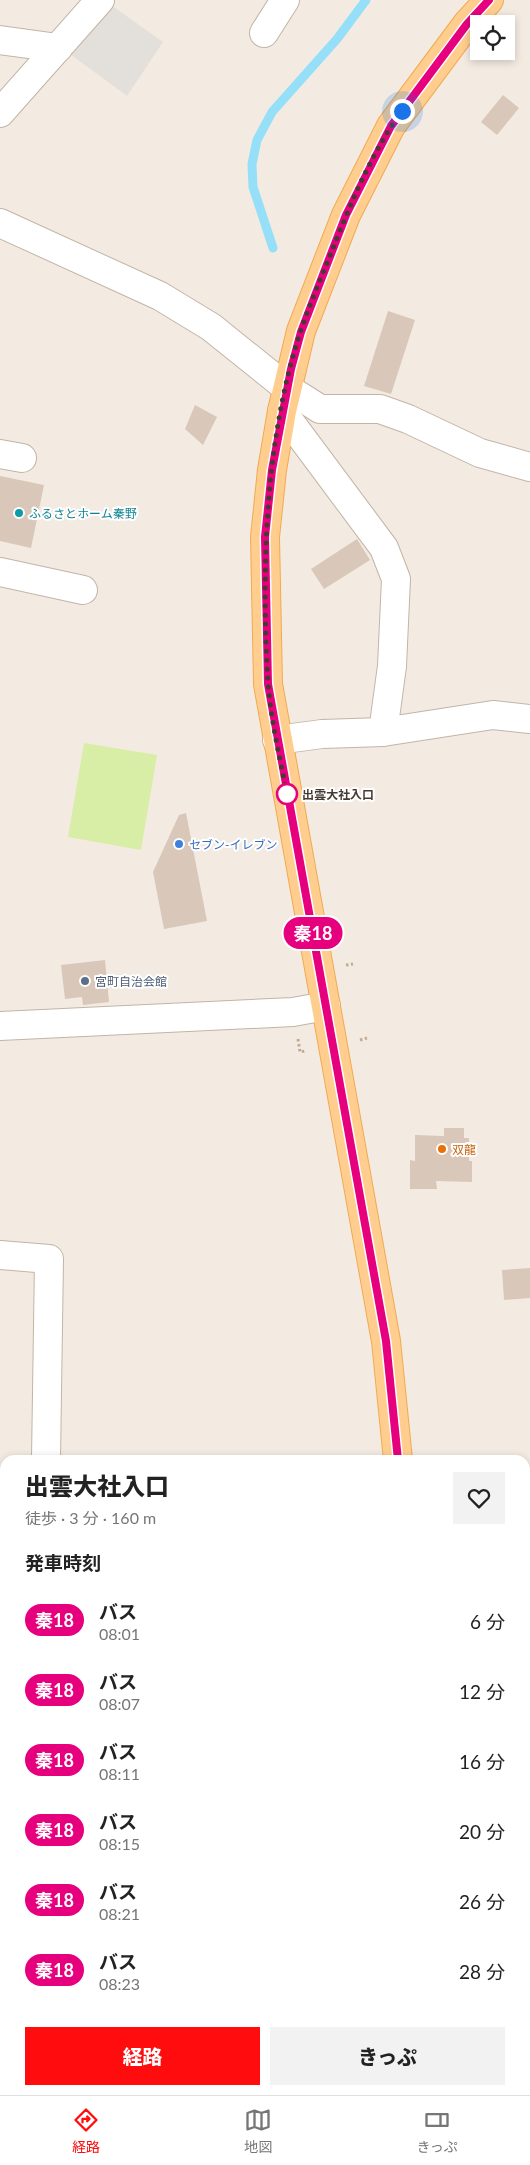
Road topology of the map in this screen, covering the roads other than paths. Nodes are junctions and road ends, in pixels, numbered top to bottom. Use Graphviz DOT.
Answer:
graph roads {
  1 [pos="100,0"];
  2 [pos="489,0"];
  3 [pos="278,2"];
  4 [pos="264,33"];
  5 [pos="0,40"];
  6 [pos="58,48"];
  7 [pos="0,113"];
  8 [pos="0,224"];
  9 [pos="284,400"];
  10 [pos="530,467"];
  11 [pos="0,572"];
  12 [pos="83,590"];
  13 [pos="530,719"];
  14 [pos="383,732"];
  15 [pos="277,740"];
  16 [pos="326,1006"];
  17 [pos="0,1026"];
  18 [pos="0,1255"];
  19 [pos="46,1455"];
  20 [pos="397,1455"];
  1 -- 6 [label="street"];
  2 -- 9 [label="main road"];
  3 -- 4 [label="street"];
  5 -- 6 [label="street"];
  6 -- 7 [label="street"];
  8 -- 9 [label="street"];
  9 -- 10 [label="street"];
  9 -- 14 [label="street"];
  9 -- 15 [label="main road"];
  11 -- 12 [label="street"];
  13 -- 14 [label="street"];
  14 -- 15 [label="street"];
  15 -- 16 [label="main road"];
  16 -- 17 [label="street"];
  16 -- 20 [label="main road"];
  18 -- 19 [label="street"];
}
